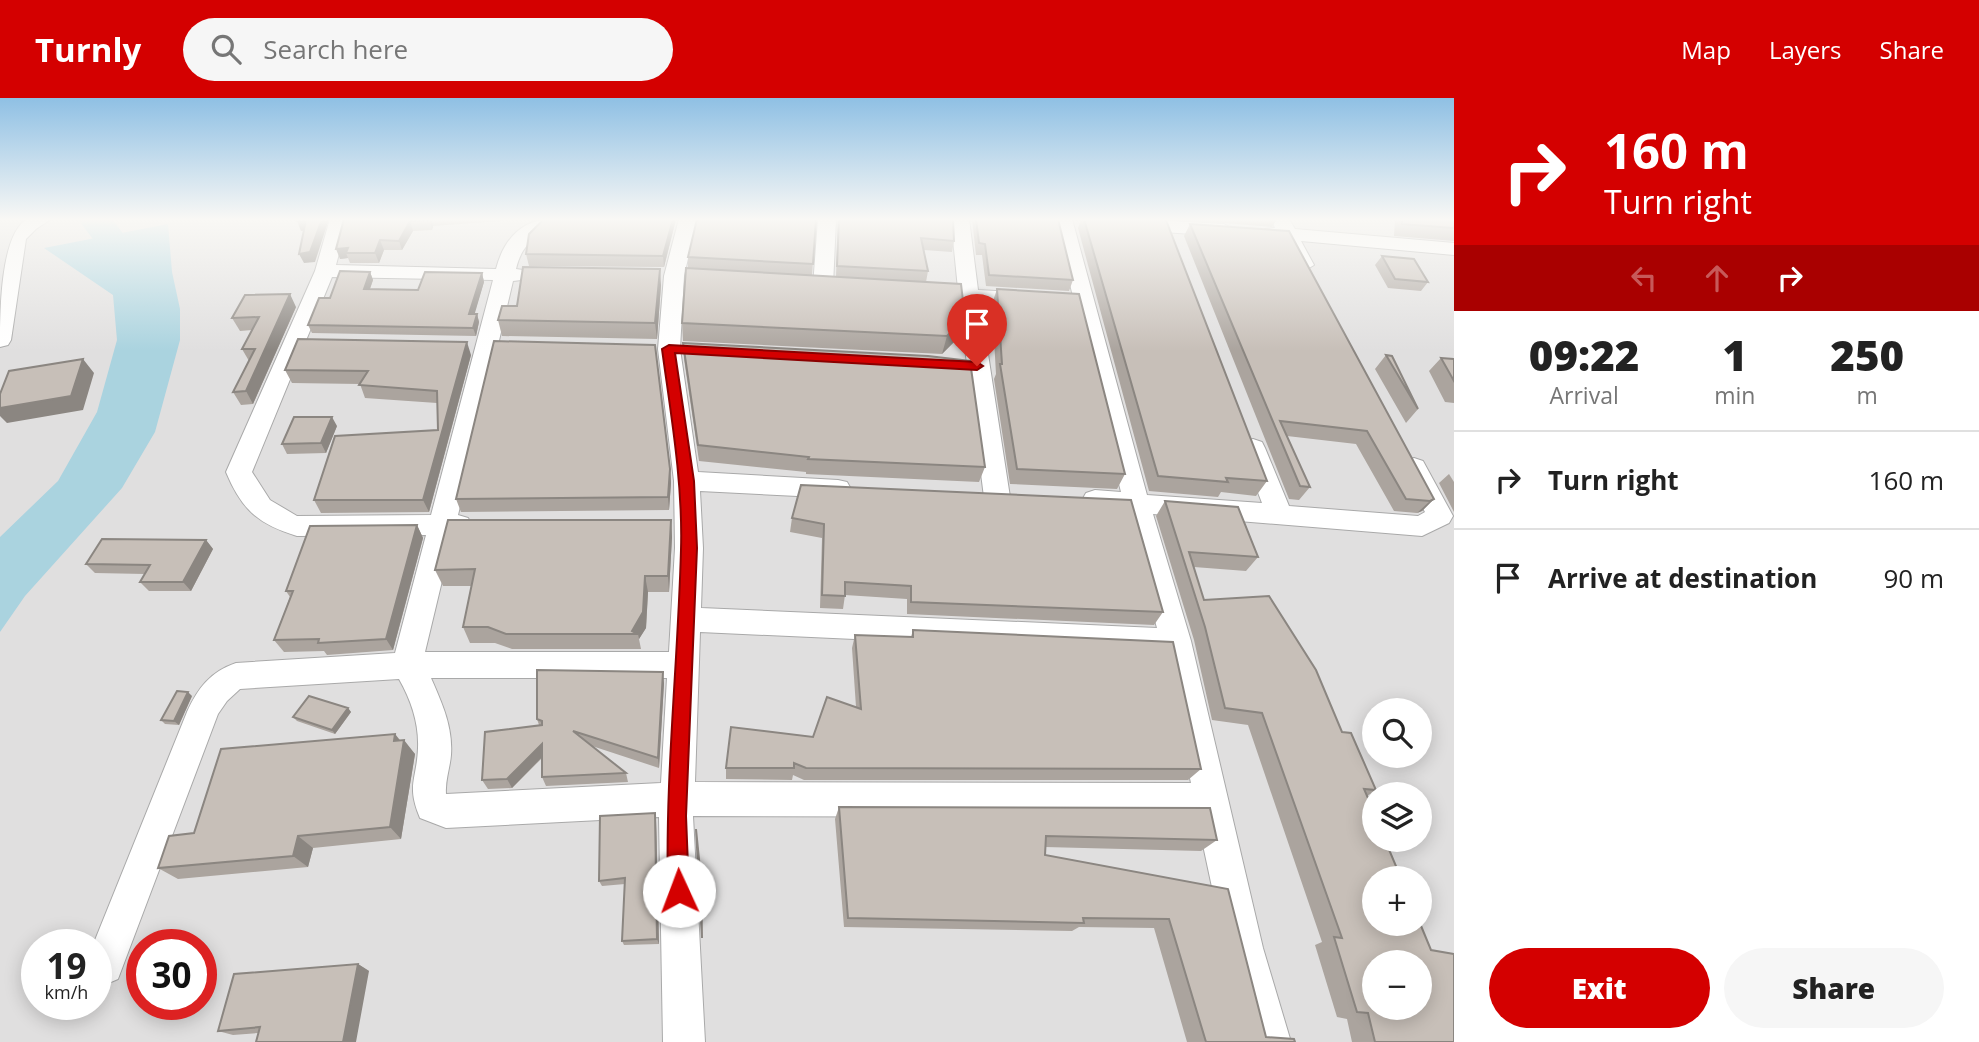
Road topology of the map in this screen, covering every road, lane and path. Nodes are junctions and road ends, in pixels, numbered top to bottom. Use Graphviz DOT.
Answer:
graph roads {
  1 [pos="13,263"];
  2 [pos="327,263"];
  3 [pos="508,263"];
  4 [pos="677,263"];
  5 [pos="824,263"];
  6 [pos="965,263"];
  7 [pos="1077,263"];
  8 [pos="1303,263"];
  9 [pos="325,271"];
  10 [pos="504,275"];
  11 [pos="536,275"];
  12 [pos="1313,282"];
  13 [pos="823,286"];
  14 [pos="903,292"];
  15 [pos="969,296"];
  16 [pos="1085,301"];
  17 [pos="0,340"];
  18 [pos="295,342"];
  19 [pos="322,343"];
  20 [pos="950,365"];
  21 [pos="977,366"];
  22 [pos="1244,422"];
  23 [pos="1404,449"];
  24 [pos="687,481"];
  25 [pos="862,490"];
  26 [pos="970,496"];
  27 [pos="997,497"];
  28 [pos="1025,498"];
  29 [pos="1066,499"];
  30 [pos="1136,502"];
  31 [pos="1279,513"];
  32 [pos="442,525"];
  33 [pos="483,525"];
  34 [pos="685,619"];
  35 [pos="1176,641"];
  36 [pos="407,665"];
  37 [pos="683,665"];
  38 [pos="677,799"];
  39 [pos="1211,800"];
  40 [pos="112,945"];
  41 [pos="684,1042"];
  42 [pos="1270,1042"];
  1 -- 17 [label="street"];
  2 -- 9 [label="street"];
  3 -- 10 [label="street"];
  4 -- 24 [label="street"];
  5 -- 13 [label="street"];
  6 -- 15 [label="street"];
  7 -- 16 [label="street"];
  8 -- 12 [label="street"];
  9 -- 10 [label="street"];
  9 -- 18 [label="street"];
  10 -- 11 [label="street"];
  10 -- 32 [label="street"];
  14 -- 15 [label="street"];
  15 -- 16 [label="street"];
  15 -- 21 [label="street"];
  16 -- 30 [label="street"];
  18 -- 19 [label="street"];
  18 -- 32 [label="street"];
  20 -- 21 [label="street"];
  21 -- 27 [label="street"];
  22 -- 31 [label="street"];
  23 -- 31 [label="street"];
  24 -- 25 [label="street"];
  24 -- 34 [label="street"];
  26 -- 27 [label="street"];
  27 -- 28 [label="street"];
  29 -- 30 [label="street"];
  30 -- 31 [label="street"];
  30 -- 35 [label="street"];
  32 -- 33 [label="street"];
  32 -- 36 [label="street"];
  34 -- 35 [label="street"];
  34 -- 37 [label="street"];
  35 -- 39 [label="street"];
  36 -- 37 [label="street"];
  36 -- 38 [label="street"];
  36 -- 40 [label="street"];
  37 -- 38 [label="street"];
  38 -- 39 [label="street"];
  38 -- 41 [label="street"];
  39 -- 42 [label="street"];
}
